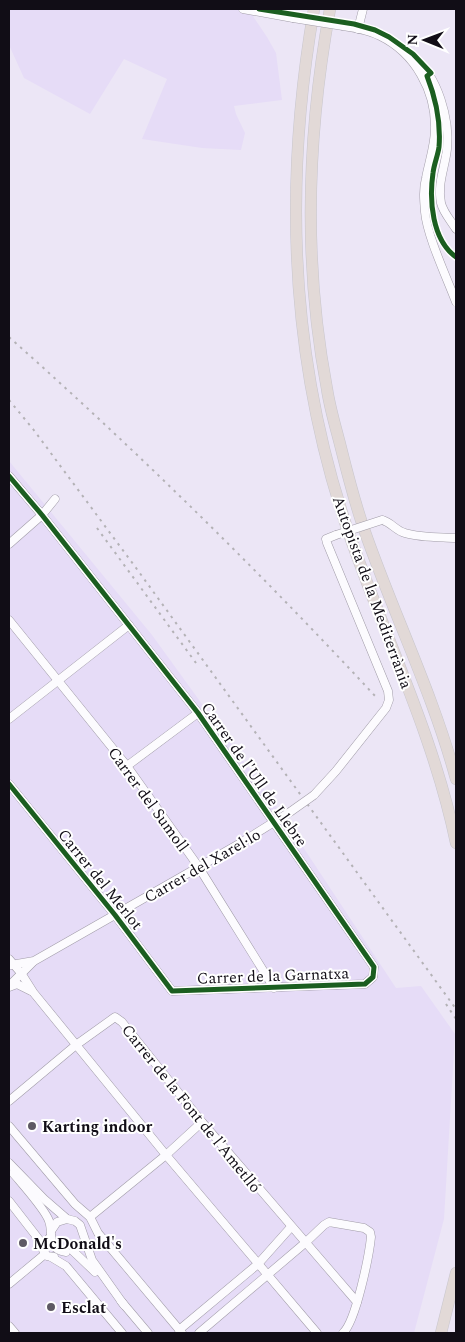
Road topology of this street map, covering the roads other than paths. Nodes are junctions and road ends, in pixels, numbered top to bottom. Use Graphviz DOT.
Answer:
graph roads {
  1 [pos="243,9"];
  2 [pos="314,9"];
  3 [pos="330,9"];
  4 [pos="363,9"];
  5 [pos="358,28"];
  6 [pos="405,53"];
  7 [pos="456,229"];
  8 [pos="456,302"];
  9 [pos="9,476"];
  10 [pos="55,499"];
  11 [pos="42,516"];
  12 [pos="456,538"];
  13 [pos="9,544"];
  14 [pos="9,620"];
  15 [pos="129,625"];
  16 [pos="59,681"];
  17 [pos="198,713"];
  18 [pos="9,719"];
  19 [pos="127,766"];
  20 [pos="456,779"];
  21 [pos="9,784"];
  22 [pos="274,823"];
  23 [pos="456,843"];
  24 [pos="198,866"];
  25 [pos="114,915"];
  26 [pos="34,961"];
  27 [pos="11,963"];
  28 [pos="21,973"];
  29 [pos="373,978"];
  30 [pos="9,986"];
  31 [pos="274,988"];
  32 [pos="172,991"];
  33 [pos="33,992"];
  34 [pos="76,1046"];
  35 [pos="9,1101"];
  36 [pos="202,1122"];
  37 [pos="9,1126"];
  38 [pos="166,1155"];
  39 [pos="9,1163"];
  40 [pos="9,1168"];
  41 [pos="9,1201"];
  42 [pos="90,1217"];
  43 [pos="71,1220"];
  44 [pos="291,1227"];
  45 [pos="51,1233"];
  46 [pos="83,1234"];
  47 [pos="305,1243"];
  48 [pos="70,1251"];
  49 [pos="47,1252"];
  50 [pos="258,1264"];
  51 [pos="456,1273"];
  52 [pos="267,1275"];
  53 [pos="9,1284"];
  54 [pos="357,1302"];
  55 [pos="124,1305"];
  56 [pos="9,1326"];
  57 [pos="181,1332"];
  58 [pos="15,1333"];
  59 [pos="122,1333"];
  60 [pos="148,1333"];
  61 [pos="199,1333"];
  62 [pos="317,1333"];
  63 [pos="343,1333"];
  64 [pos="441,1333"];
  1 -- 5 [label="street, bridge"];
  2 -- 23 [label="highway, Autopista de la Mediterrània"];
  3 -- 20 [label="highway, Autopista de la Mediterrània"];
  4 -- 5 [label="street"];
  5 -- 6 [label="street"];
  6 -- 7 [label="street"];
  6 -- 8 [label="street"];
  9 -- 11 [label="street, Carrer de l'Ull de Llebre"];
  10 -- 11 [label="street"];
  11 -- 13 [label="street"];
  11 -- 15 [label="street, Carrer de l'Ull de Llebre"];
  12 -- 22 [label="street, Carrer del Xarel·lo, bridge"];
  14 -- 16 [label="street, Carrer del Sumoll"];
  15 -- 16 [label="street"];
  15 -- 17 [label="street, Carrer de l'Ull de Llebre"];
  16 -- 18 [label="street"];
  16 -- 19 [label="street, Carrer del Sumoll"];
  17 -- 19 [label="street"];
  17 -- 22 [label="street, Carrer de l'Ull de Llebre"];
  19 -- 24 [label="street, Carrer del Sumoll"];
  21 -- 25 [label="street, Carrer del Merlot"];
  22 -- 24 [label="street, Carrer del Xarel·lo"];
  22 -- 29 [label="street, Carrer de l'Ull de Llebre"];
  24 -- 25 [label="street, Carrer del Xarel·lo"];
  24 -- 31 [label="street, Carrer del Sumoll"];
  25 -- 26 [label="street, Carrer del Xarel·lo"];
  25 -- 32 [label="street, Carrer del Merlot"];
  26 -- 27 [label="street"];
  26 -- 28 [label="street"];
  27 -- 28 [label="street"];
  28 -- 30 [label="street"];
  28 -- 33 [label="street"];
  29 -- 31 [label="street, Carrer de la Garnatxa"];
  30 -- 33 [label="street"];
  31 -- 32 [label="street, Carrer de la Garnatxa"];
  33 -- 34 [label="street"];
  34 -- 35 [label="street, Carrer de la Font de l'Ametlló"];
  34 -- 36 [label="street, Carrer de la Font de l'Ametlló"];
  34 -- 38 [label="street"];
  36 -- 38 [label="street"];
  36 -- 44 [label="street, Carrer de la Font de l'Ametlló"];
  37 -- 42 [label="street"];
  38 -- 42 [label="street"];
  38 -- 50 [label="street"];
  39 -- 43 [label="street"];
  40 -- 45 [label="street"];
  41 -- 49 [label="street"];
  42 -- 43 [label="street"];
  42 -- 46 [label="street"];
  42 -- 57 [label="street"];
  43 -- 45 [label="street"];
  43 -- 46 [label="street"];
  44 -- 47 [label="street, Carrer de la Font de l'Ametlló"];
  44 -- 50 [label="street"];
  45 -- 48 [label="street"];
  45 -- 49 [label="street"];
  46 -- 48 [label="street"];
  46 -- 55 [label="street"];
  47 -- 52 [label="street"];
  47 -- 54 [label="street, Carrer de la Font de l'Ametlló"];
  47 -- 54 [label="street"];
  48 -- 49 [label="street"];
  48 -- 55 [label="street"];
  49 -- 53 [label="street"];
  49 -- 59 [label="street"];
  50 -- 52 [label="street"];
  50 -- 57 [label="street"];
  51 -- 64 [label="highway"];
  52 -- 61 [label="street"];
  52 -- 62 [label="street"];
  54 -- 63 [label="street"];
  55 -- 60 [label="street"];
  56 -- 58 [label="street"];
}
